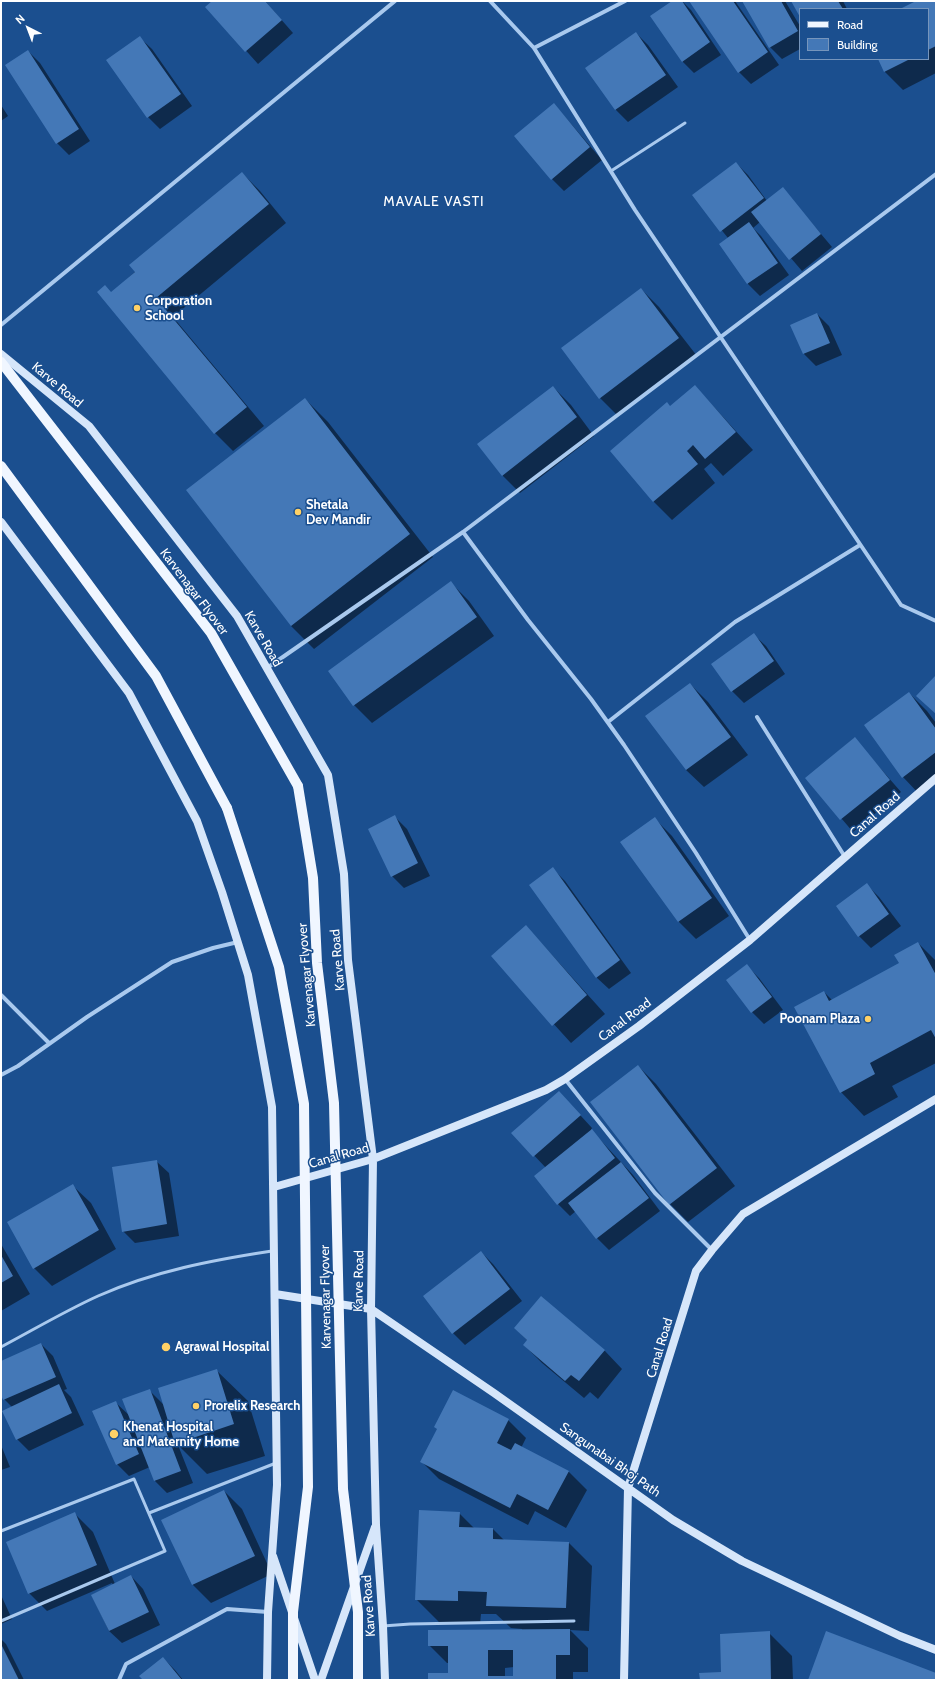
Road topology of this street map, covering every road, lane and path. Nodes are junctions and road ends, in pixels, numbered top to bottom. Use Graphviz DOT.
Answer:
graph roads {
  1 [pos="395,1"];
  2 [pos="490,1"];
  3 [pos="625,1"];
  4 [pos="534,48"];
  5 [pos="685,123"];
  6 [pos="611,171"];
  7 [pos="936,174"];
  8 [pos="1,325"];
  9 [pos="721,337"];
  10 [pos="1,354"];
  11 [pos="1,362"];
  12 [pos="1,466"];
  13 [pos="1,522"];
  14 [pos="463,532"];
  15 [pos="860,545"];
  16 [pos="936,621"];
  17 [pos="267,668"];
  18 [pos="757,717"];
  19 [pos="608,722"];
  20 [pos="936,778"];
  21 [pos="845,857"];
  22 [pos="750,940"];
  23 [pos="238,942"];
  24 [pos="1,995"];
  25 [pos="49,1043"];
  26 [pos="1,1074"];
  27 [pos="565,1079"];
  28 [pos="936,1099"];
  29 [pos="373,1159"];
  30 [pos="274,1187"];
  31 [pos="712,1250"];
  32 [pos="274,1251"];
  33 [pos="275,1294"];
  34 [pos="371,1309"];
  35 [pos="1,1347"];
  36 [pos="277,1463"];
  37 [pos="628,1488"];
  38 [pos="150,1514"];
  39 [pos="376,1524"];
  40 [pos="1,1531"];
  41 [pos="272,1551"];
  42 [pos="268,1612"];
  43 [pos="574,1620"];
  44 [pos="1,1621"];
  45 [pos="383,1626"];
  46 [pos="936,1650"];
  47 [pos="119,1680"];
  48 [pos="267,1680"];
  49 [pos="293,1680"];
  50 [pos="315,1680"];
  51 [pos="321,1680"];
  52 [pos="358,1680"];
  53 [pos="384,1680"];
  54 [pos="624,1680"];
  1 -- 8 [label="street"];
  2 -- 4 [label="street"];
  3 -- 4 [label="street"];
  4 -- 6 [label="street"];
  5 -- 6 [label="lane"];
  6 -- 9 [label="street"];
  7 -- 9 [label="street"];
  9 -- 14 [label="street"];
  9 -- 15 [label="street"];
  10 -- 17 [label="street, Karve Road"];
  11 -- 52 [label="main road, Karvenagar Flyover, bridge"];
  12 -- 49 [label="main road, Karvenagar Flyover, bridge"];
  13 -- 23 [label="street"];
  14 -- 17 [label="street"];
  14 -- 19 [label="street"];
  15 -- 16 [label="street"];
  15 -- 19 [label="street"];
  17 -- 29 [label="street, Karve Road"];
  18 -- 21 [label="street"];
  19 -- 22 [label="street"];
  20 -- 21 [label="street, Canal Road"];
  21 -- 22 [label="street, Canal Road"];
  22 -- 27 [label="street, Canal Road"];
  23 -- 25 [label="street"];
  23 -- 30 [label="street"];
  24 -- 25 [label="street"];
  25 -- 26 [label="street"];
  27 -- 29 [label="street, Canal Road"];
  27 -- 31 [label="street"];
  28 -- 31 [label="street, Canal Road"];
  29 -- 30 [label="street, Canal Road"];
  29 -- 34 [label="street, Karve Road"];
  30 -- 32 [label="street"];
  31 -- 37 [label="street, Canal Road"];
  32 -- 33 [label="street"];
  32 -- 35 [label="lane"];
  33 -- 34 [label="street, Sangunabai Bhoj Path"];
  33 -- 36 [label="street"];
  34 -- 37 [label="street, Sangunabai Bhoj Path"];
  34 -- 39 [label="street, Karve Road"];
  36 -- 38 [label="lane"];
  36 -- 41 [label="street"];
  37 -- 46 [label="street, Sangunabai Bhoj Path"];
  37 -- 54 [label="street, Canal Road"];
  38 -- 40 [label="lane"];
  38 -- 44 [label="lane"];
  39 -- 45 [label="street, Karve Road"];
  39 -- 51 [label="street"];
  41 -- 42 [label="street"];
  41 -- 50 [label="street"];
  42 -- 47 [label="street"];
  42 -- 48 [label="street"];
  43 -- 45 [label="lane"];
  45 -- 53 [label="street, Karve Road"];
}
